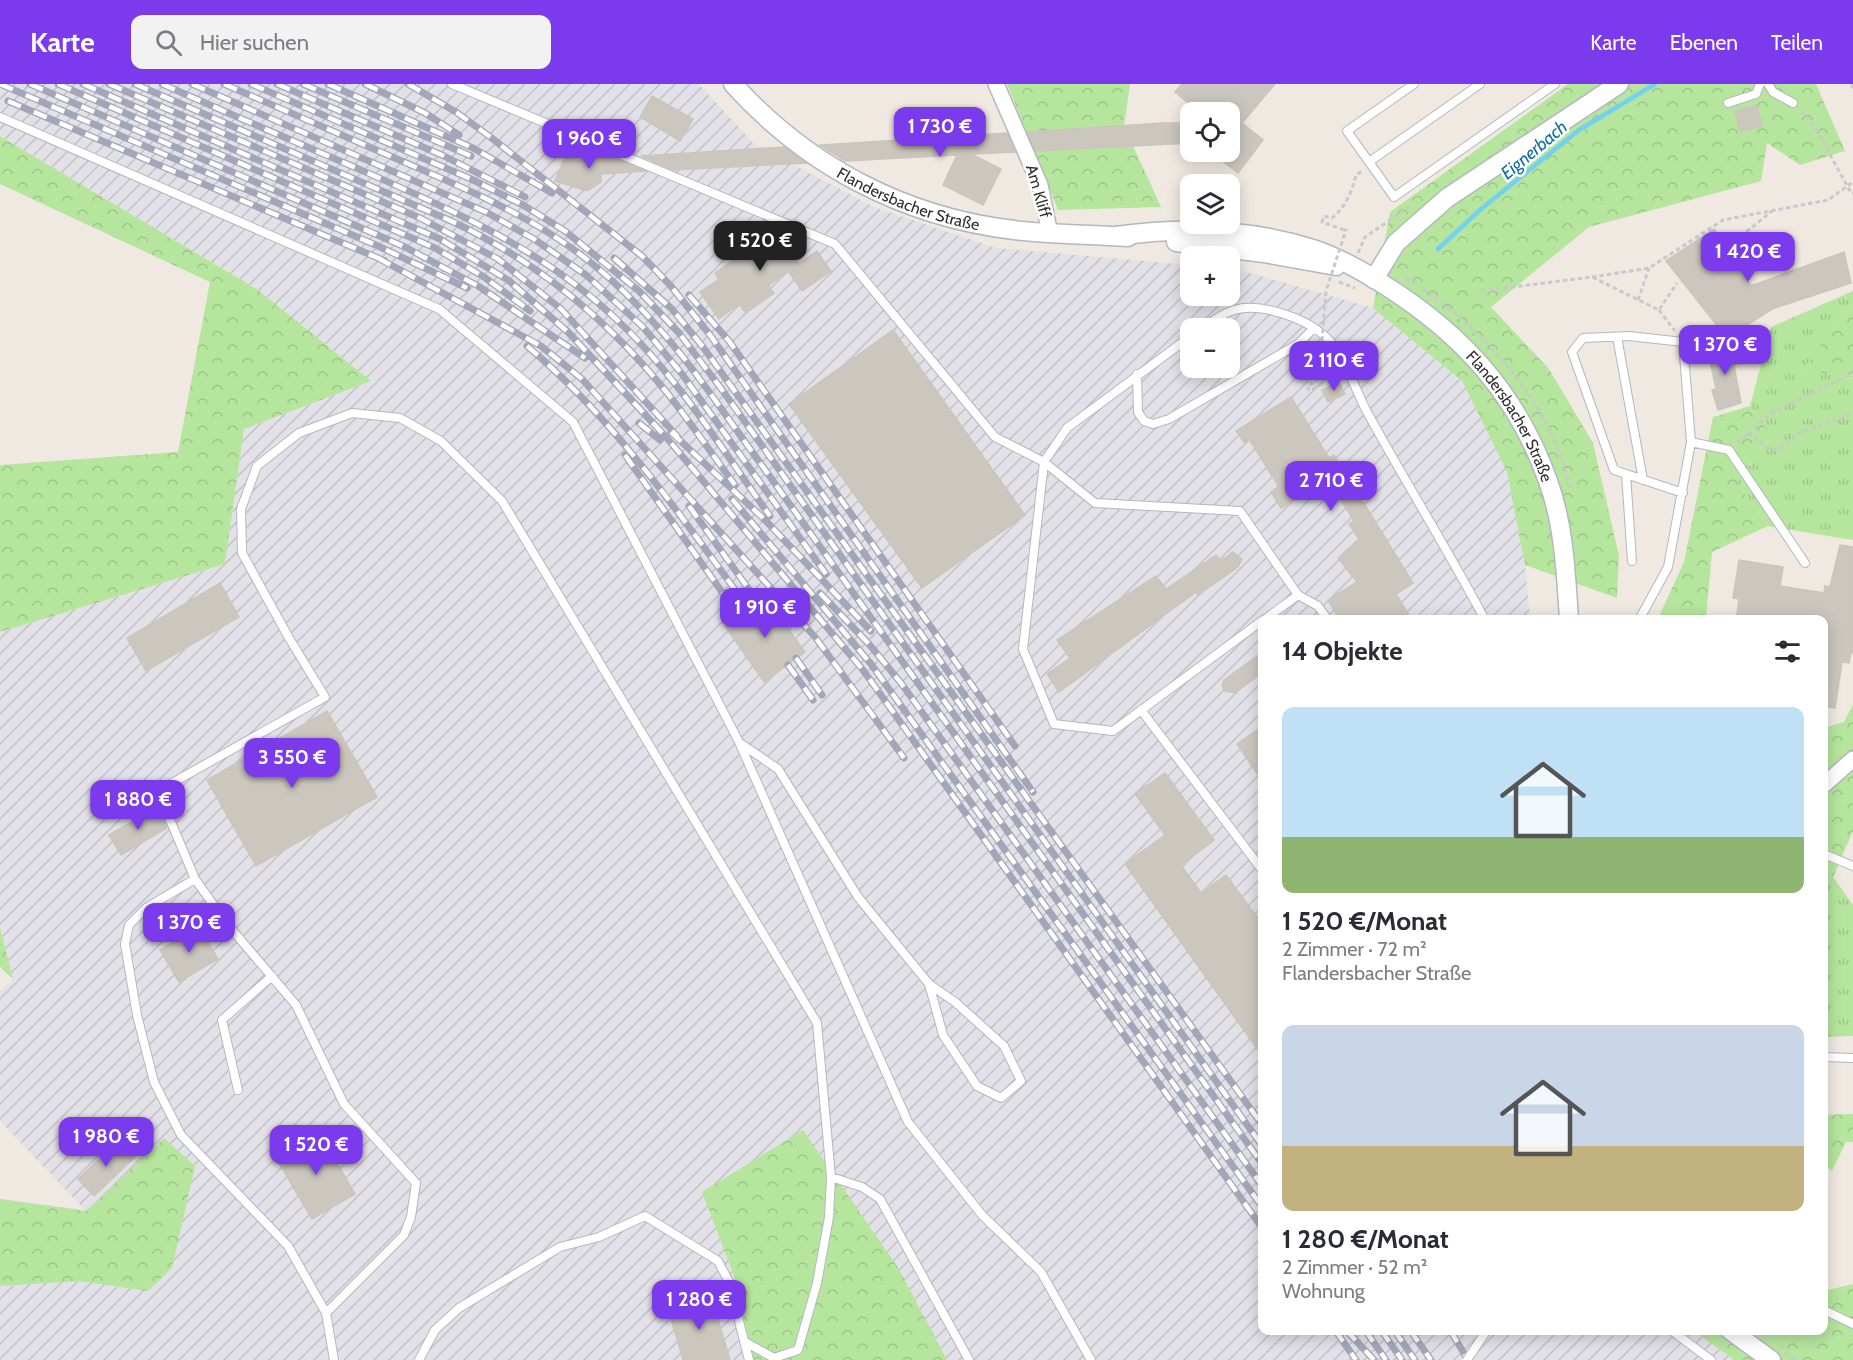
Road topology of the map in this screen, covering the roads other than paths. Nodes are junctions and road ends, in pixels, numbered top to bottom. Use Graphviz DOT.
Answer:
graph roads {
  1 [pos="452,84"];
  2 [pos="733,84"];
  3 [pos="996,84"];
  4 [pos="1414,84"];
  5 [pos="1480,84"];
  6 [pos="1555,84"];
  7 [pos="1618,84"];
  8 [pos="1760,84"];
  9 [pos="1768,84"];
  10 [pos="1728,103"];
  11 [pos="1793,103"];
  12 [pos="0,117"];
  13 [pos="1370,164"];
  14 [pos="1050,234"];
  15 [pos="1372,278"];
  16 [pos="1219,318"];
  17 [pos="1313,329"];
  18 [pos="1617,337"];
  19 [pos="1180,344"];
  20 [pos="1137,374"];
  21 [pos="1691,442"];
  22 [pos="1044,462"];
  23 [pos="1626,474"];
  24 [pos="1643,480"];
  25 [pos="1683,493"];
  26 [pos="1632,561"];
  27 [pos="1804,563"];
  28 [pos="1298,595"];
  29 [pos="1271,615"];
  30 [pos="1324,615"];
  31 [pos="1482,615"];
  32 [pos="1569,615"];
  33 [pos="1642,615"];
  34 [pos="1258,624"];
  35 [pos="1141,710"];
  36 [pos="739,742"];
  37 [pos="1853,759"];
  38 [pos="1828,781"];
  39 [pos="1828,856"];
  40 [pos="1258,864"];
  41 [pos="1853,866"];
  42 [pos="195,879"];
  43 [pos="272,976"];
  44 [pos="929,984"];
  45 [pos="1828,1057"];
  46 [pos="1853,1058"];
  47 [pos="238,1090"];
  48 [pos="831,1177"];
  49 [pos="1828,1312"];
  50 [pos="326,1313"];
  51 [pos="1853,1324"];
  52 [pos="1484,1335"];
  53 [pos="1678,1335"];
  54 [pos="1737,1335"];
  55 [pos="745,1342"];
  56 [pos="798,1350"];
  57 [pos="334,1360"];
  58 [pos="419,1360"];
  59 [pos="749,1360"];
  60 [pos="794,1360"];
  61 [pos="969,1360"];
  62 [pos="1091,1360"];
  63 [pos="1467,1360"];
  64 [pos="1711,1360"];
  65 [pos="1771,1360"];
  1 -- 22 [label="lane"];
  2 -- 14 [label="street, Flandersbacher Straße"];
  3 -- 14 [label="street, Am Kliff"];
  4 -- 13 [label="lane"];
  5 -- 13 [label="lane"];
  6 -- 13 [label="lane"];
  7 -- 15 [label="street"];
  8 -- 10 [label="lane"];
  9 -- 11 [label="lane"];
  12 -- 36 [label="lane"];
  14 -- 15 [label="street, Flandersbacher Straße"];
  15 -- 32 [label="street, Flandersbacher Straße"];
  16 -- 17 [label="lane"];
  17 -- 20 [label="lane"];
  17 -- 31 [label="lane"];
  18 -- 21 [label="lane"];
  18 -- 23 [label="lane"];
  18 -- 24 [label="lane"];
  19 -- 20 [label="lane"];
  20 -- 22 [label="lane"];
  21 -- 25 [label="lane"];
  21 -- 27 [label="lane"];
  22 -- 28 [label="lane"];
  22 -- 35 [label="lane"];
  23 -- 24 [label="lane"];
  23 -- 26 [label="lane"];
  24 -- 25 [label="lane"];
  25 -- 33 [label="lane"];
  28 -- 29 [label="lane"];
  28 -- 30 [label="lane"];
  34 -- 35 [label="lane"];
  35 -- 40 [label="lane"];
  36 -- 44 [label="lane"];
  36 -- 62 [label="lane"];
  37 -- 38 [label="street"];
  39 -- 41 [label="lane"];
  42 -- 43 [label="lane"];
  42 -- 48 [label="lane"];
  42 -- 50 [label="lane"];
  43 -- 47 [label="lane"];
  43 -- 50 [label="lane"];
  44 -- 44 [label="lane"];
  45 -- 46 [label="lane"];
  48 -- 56 [label="lane"];
  48 -- 61 [label="lane"];
  49 -- 51 [label="lane"];
  50 -- 57 [label="lane"];
  52 -- 63 [label="lane, bridge"];
  53 -- 64 [label="lane"];
  54 -- 65 [label="street"];
  55 -- 56 [label="lane"];
  55 -- 58 [label="lane"];
  55 -- 59 [label="lane"];
  56 -- 60 [label="lane"];
}
